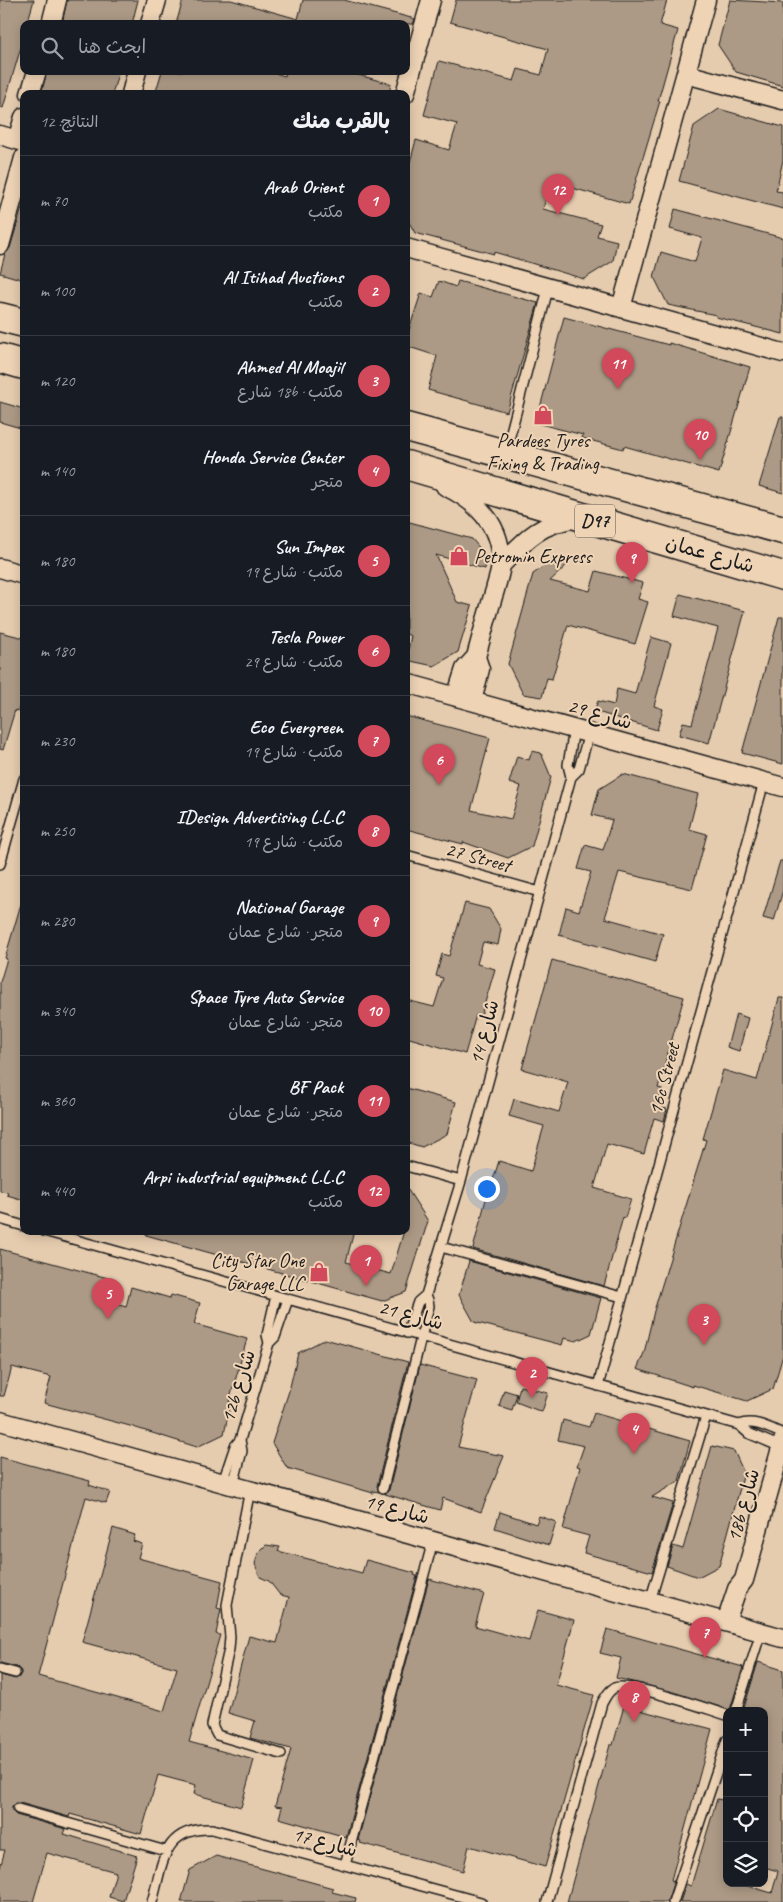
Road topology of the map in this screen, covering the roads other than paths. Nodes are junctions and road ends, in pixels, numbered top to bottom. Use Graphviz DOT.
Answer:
graph roads {
  1 [pos="57,0"];
  2 [pos="157,0"];
  3 [pos="431,0"];
  4 [pos="706,0"];
  5 [pos="52,20"];
  6 [pos="151,20"];
  7 [pos="686,74"];
  8 [pos="36,75"];
  9 [pos="136,75"];
  10 [pos="31,90"];
  11 [pos="132,90"];
  12 [pos="406,90"];
  13 [pos="783,100"];
  14 [pos="0,135"];
  15 [pos="20,141"];
  16 [pos="20,172"];
  17 [pos="0,245"];
  18 [pos="410,249"];
  19 [pos="548,289"];
  20 [pos="621,308"];
  21 [pos="0,316"];
  22 [pos="20,322"];
  23 [pos="783,353"];
  24 [pos="410,428"];
  25 [pos="505,454"];
  26 [pos="413,467"];
  27 [pos="583,518"];
  28 [pos="783,530"];
  29 [pos="501,565"];
  30 [pos="0,568"];
  31 [pos="20,574"];
  32 [pos="783,576"];
  33 [pos="410,684"];
  34 [pos="464,699"];
  35 [pos="581,731"];
  36 [pos="571,777"];
  37 [pos="764,782"];
  38 [pos="783,787"];
  39 [pos="20,792"];
  40 [pos="410,856"];
  41 [pos="0,864"];
  42 [pos="540,892"];
  43 [pos="410,1167"];
  44 [pos="461,1181"];
  45 [pos="0,1219"];
  46 [pos="20,1225"];
  47 [pos="70,1235"];
  48 [pos="441,1247"];
  49 [pos="426,1295"];
  50 [pos="276,1296"];
  51 [pos="622,1297"];
  52 [pos="288,1300"];
  53 [pos="407,1332"];
  54 [pos="421,1336"];
  55 [pos="269,1343"];
  56 [pos="598,1386"];
  57 [pos="706,1416"];
  58 [pos="0,1421"];
  59 [pos="782,1440"];
  60 [pos="228,1484"];
  61 [pos="383,1488"];
  62 [pos="250,1490"];
  63 [pos="433,1541"];
  64 [pos="650,1601"];
  65 [pos="731,1623"];
  66 [pos="761,1632"];
  67 [pos="783,1638"];
  68 [pos="0,1669"];
  69 [pos="15,1673"];
  70 [pos="737,1707"];
  71 [pos="723,1713"];
  72 [pos="723,1752"];
  73 [pos="281,1754"];
  74 [pos="18,1808"];
  75 [pos="166,1851"];
  76 [pos="345,1865"];
  77 [pos="460,1899"];
  78 [pos="152,1902"];
  79 [pos="481,1902"];
  80 [pos="547,1902"];
  81 [pos="673,1902"];
  1 -- 5 [label="street"];
  2 -- 6 [label="street"];
  3 -- 12 [label="street"];
  4 -- 7 [label="street"];
  7 -- 13 [label="street"];
  7 -- 20 [label="street"];
  8 -- 10 [label="street"];
  9 -- 11 [label="street"];
  14 -- 15 [label="street"];
  16 -- 17 [label="street"];
  18 -- 19 [label="street"];
  19 -- 20 [label="street"];
  19 -- 25 [label="lane"];
  20 -- 23 [label="street"];
  21 -- 22 [label="main road"];
  24 -- 25 [label="main road, شارع عمان / D97"];
  25 -- 28 [label="main road, شارع عمان / D97"];
  26 -- 27 [label="main road, شارع عمان / D97"];
  26 -- 29 [label="street"];
  27 -- 29 [label="street"];
  27 -- 32 [label="main road, شارع عمان / D97"];
  29 -- 34 [label="street"];
  30 -- 31 [label="street"];
  33 -- 34 [label="street, شارع 29"];
  34 -- 35 [label="street, شارع 29"];
  35 -- 36 [label="lane, شارع 14"];
  35 -- 36 [label="lane, شارع 14"];
  35 -- 37 [label="street, شارع 29"];
  36 -- 42 [label="lane, شارع 14"];
  37 -- 38 [label="street, شارع 29"];
  37 -- 51 [label="lane, 16c Street"];
  39 -- 41 [label="lane"];
  40 -- 42 [label="lane, 27 Street"];
  42 -- 44 [label="lane, شارع 14"];
  43 -- 44 [label="lane"];
  44 -- 48 [label="lane, شارع 14"];
  45 -- 46 [label="lane"];
  47 -- 50 [label="lane, شارع 21"];
  48 -- 49 [label="lane, شارع 14"];
  48 -- 51 [label="lane"];
  49 -- 53 [label="lane, شارع 14"];
  49 -- 54 [label="lane, شارع 14"];
  50 -- 52 [label="lane, شارع 21"];
  50 -- 55 [label="lane, 12b شارع"];
  51 -- 56 [label="lane, 16c Street"];
  52 -- 53 [label="lane, شارع 21"];
  52 -- 55 [label="lane, 12b شارع"];
  53 -- 54 [label="lane, شارع 21"];
  54 -- 56 [label="lane, شارع 21"];
  54 -- 61 [label="lane, شارع 14"];
  55 -- 60 [label="lane, 12b شارع"];
  56 -- 57 [label="lane, شارع 21"];
  57 -- 59 [label="lane, شارع 21"];
  57 -- 64 [label="lane"];
  58 -- 60 [label="street, شارع 19"];
  59 -- 65 [label="street, 18b شارع"];
  60 -- 62 [label="street, شارع 19"];
  62 -- 63 [label="street, شارع 19"];
  62 -- 73 [label="lane"];
  63 -- 64 [label="street, شارع 19"];
  63 -- 76 [label="lane"];
  64 -- 65 [label="street, شارع 19"];
  65 -- 66 [label="street, شارع 19"];
  66 -- 67 [label="street, شارع 19"];
  66 -- 70 [label="lane"];
  68 -- 69 [label="lane"];
  71 -- 80 [label="lane"];
  72 -- 81 [label="lane"];
  74 -- 75 [label="lane"];
  75 -- 76 [label="lane, شارع 17"];
  75 -- 78 [label="lane"];
  76 -- 77 [label="lane, شارع 17"];
  77 -- 79 [label="lane, شارع 17"];
}
